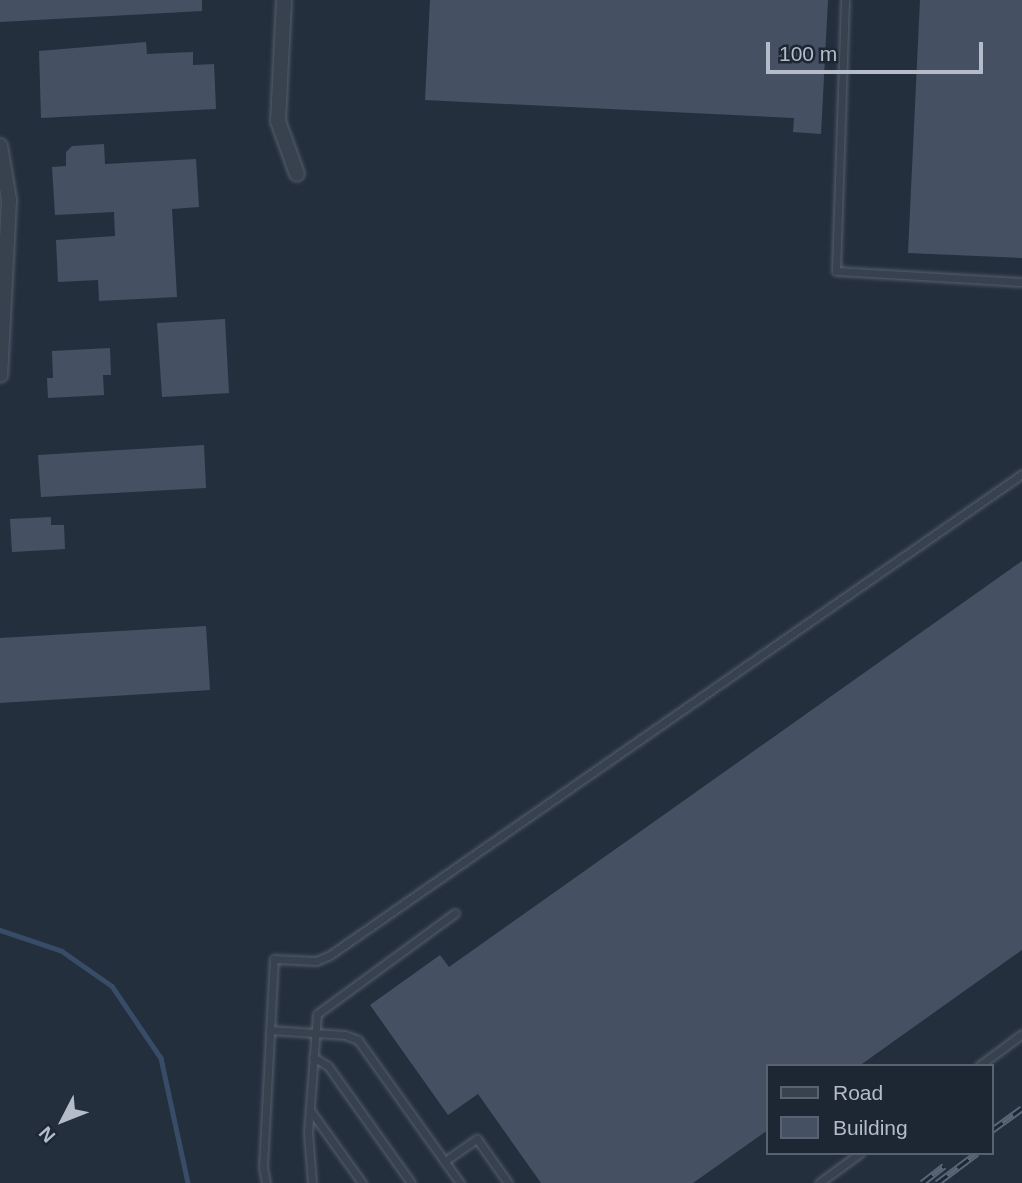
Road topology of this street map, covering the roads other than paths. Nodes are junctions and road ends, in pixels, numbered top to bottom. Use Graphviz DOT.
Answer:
graph roads {
  1 [pos="284,0"];
  2 [pos="845,0"];
  3 [pos="0,146"];
  4 [pos="297,174"];
  5 [pos="1022,282"];
  6 [pos="0,375"];
  7 [pos="1022,474"];
  8 [pos="455,913"];
  9 [pos="270,1030"];
  10 [pos="316,1033"];
  11 [pos="1022,1034"];
  12 [pos="313,1057"];
  13 [pos="982,1064"];
  14 [pos="309,1109"];
  15 [pos="857,1155"];
  16 [pos="444,1161"];
  17 [pos="313,1181"];
  18 [pos="266,1183"];
  19 [pos="362,1183"];
  20 [pos="411,1183"];
  21 [pos="460,1183"];
  22 [pos="508,1183"];
  23 [pos="819,1183"];
  1 -- 4 [label="street"];
  2 -- 5 [label="lane"];
  3 -- 6 [label="street"];
  7 -- 9 [label="lane"];
  8 -- 10 [label="lane"];
  9 -- 10 [label="lane"];
  9 -- 18 [label="lane"];
  10 -- 12 [label="lane"];
  10 -- 16 [label="lane"];
  11 -- 13 [label="lane"];
  12 -- 14 [label="lane"];
  12 -- 20 [label="lane"];
  14 -- 17 [label="lane"];
  14 -- 19 [label="lane"];
  15 -- 23 [label="lane"];
  16 -- 21 [label="lane"];
  16 -- 22 [label="lane"];
}
